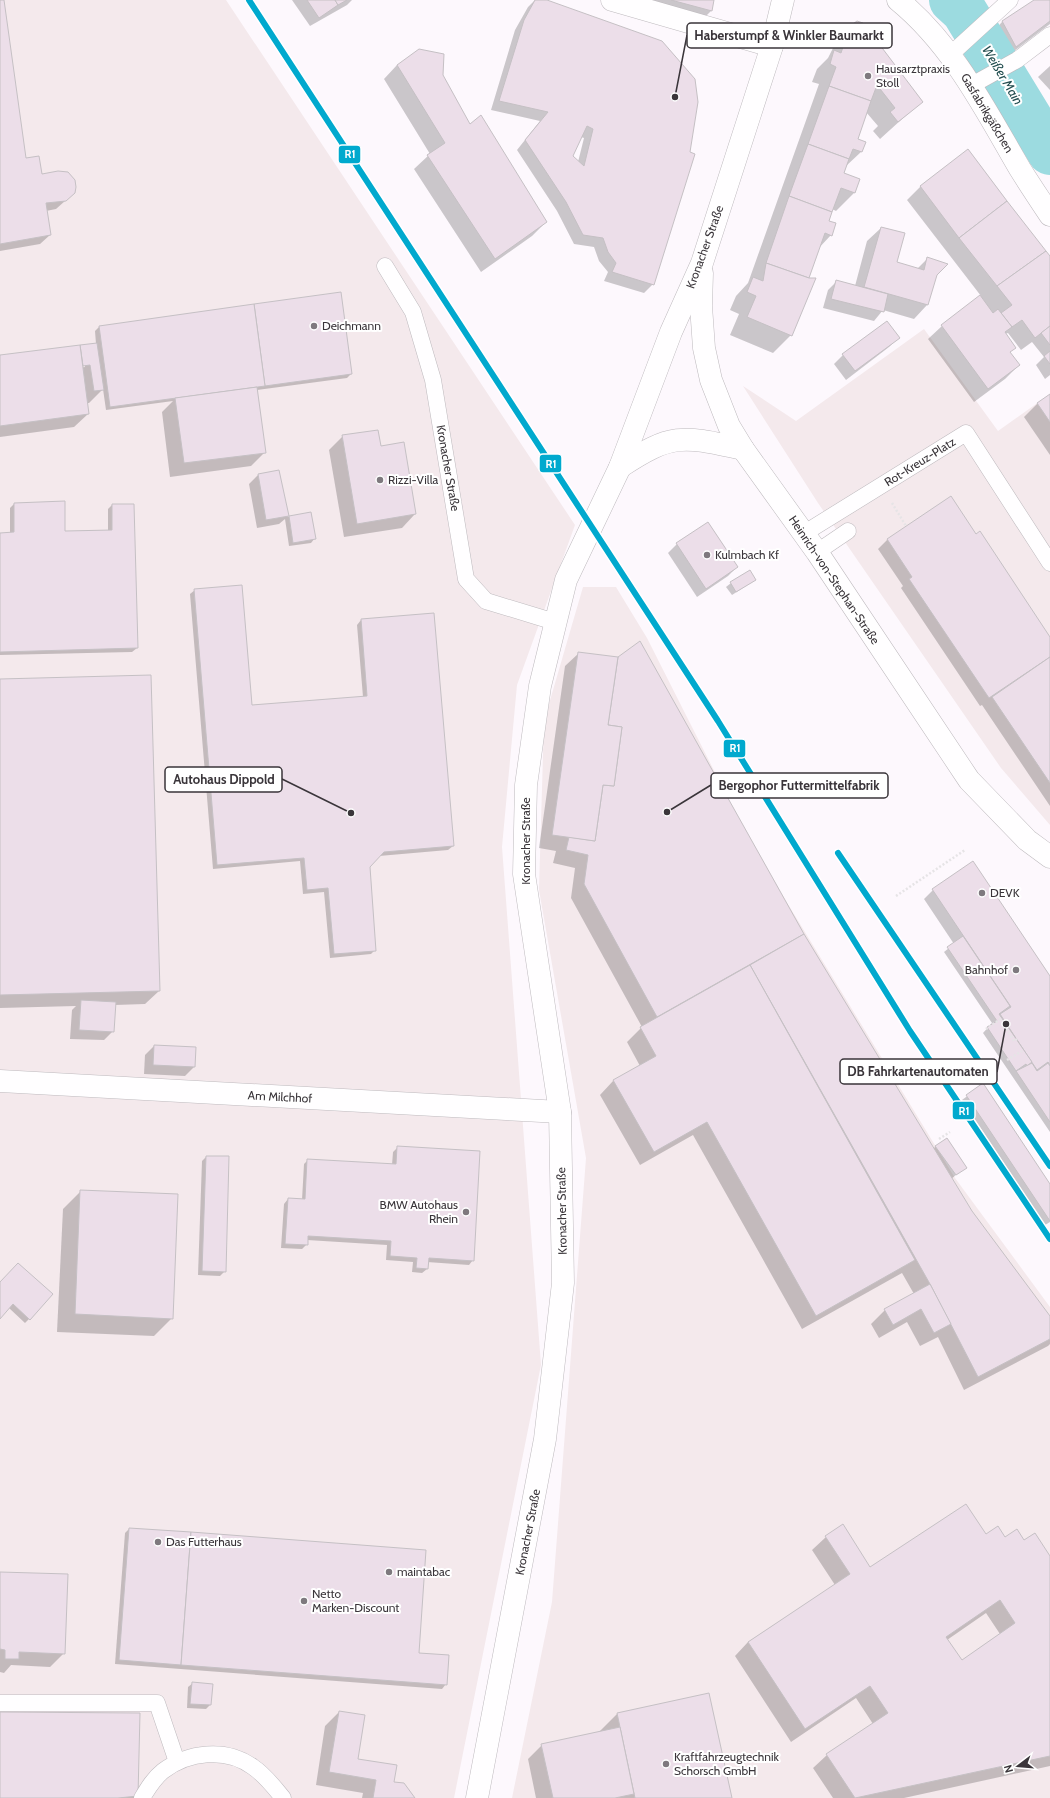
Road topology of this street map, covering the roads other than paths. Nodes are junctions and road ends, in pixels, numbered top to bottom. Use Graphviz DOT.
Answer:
graph roads {
  1 [pos="612,0"];
  2 [pos="783,0"];
  3 [pos="1010,0"];
  4 [pos="907,3"];
  5 [pos="1050,35"];
  6 [pos="772,46"];
  7 [pos="954,51"];
  8 [pos="978,81"];
  9 [pos="1050,215"];
  10 [pos="702,263"];
  11 [pos="385,266"];
  12 [pos="743,449"];
  13 [pos="620,467"];
  14 [pos="848,531"];
  15 [pos="803,534"];
  16 [pos="817,552"];
  17 [pos="1050,563"];
  18 [pos="555,622"];
  19 [pos="1050,857"];
  20 [pos="0,1081"];
  21 [pos="560,1112"];
  22 [pos="0,1703"];
  23 [pos="177,1762"];
  24 [pos="142,1798"];
  25 [pos="283,1798"];
  26 [pos="477,1798"];
  1 -- 6 [label="street"];
  2 -- 6 [label="street, Kronacher Straße"];
  3 -- 7 [label="lane"];
  4 -- 7 [label="street, Gasfabrikgäßchen"];
  5 -- 8 [label="lane"];
  6 -- 10 [label="street, Kronacher Straße"];
  7 -- 8 [label="street, Gasfabrikgäßchen"];
  8 -- 9 [label="street, Gasfabrikgäßchen"];
  10 -- 12 [label="street, Heinrich-von-Stephan-Straße"];
  10 -- 13 [label="street, Kronacher Straße"];
  11 -- 18 [label="lane, Kronacher Straße"];
  12 -- 13 [label="street"];
  12 -- 15 [label="street, Heinrich-von-Stephan-Straße"];
  13 -- 18 [label="street, Kronacher Straße"];
  14 -- 16 [label="lane"];
  15 -- 16 [label="street, Heinrich-von-Stephan-Straße"];
  15 -- 17 [label="lane, Rot-Kreuz-Platz"];
  16 -- 19 [label="street, Heinrich-von-Stephan-Straße"];
  18 -- 21 [label="street, Kronacher Straße"];
  20 -- 21 [label="street, Am Milchhof"];
  21 -- 26 [label="street, Kronacher Straße"];
  22 -- 23 [label="lane"];
  23 -- 24 [label="lane"];
  23 -- 25 [label="lane"];
}
